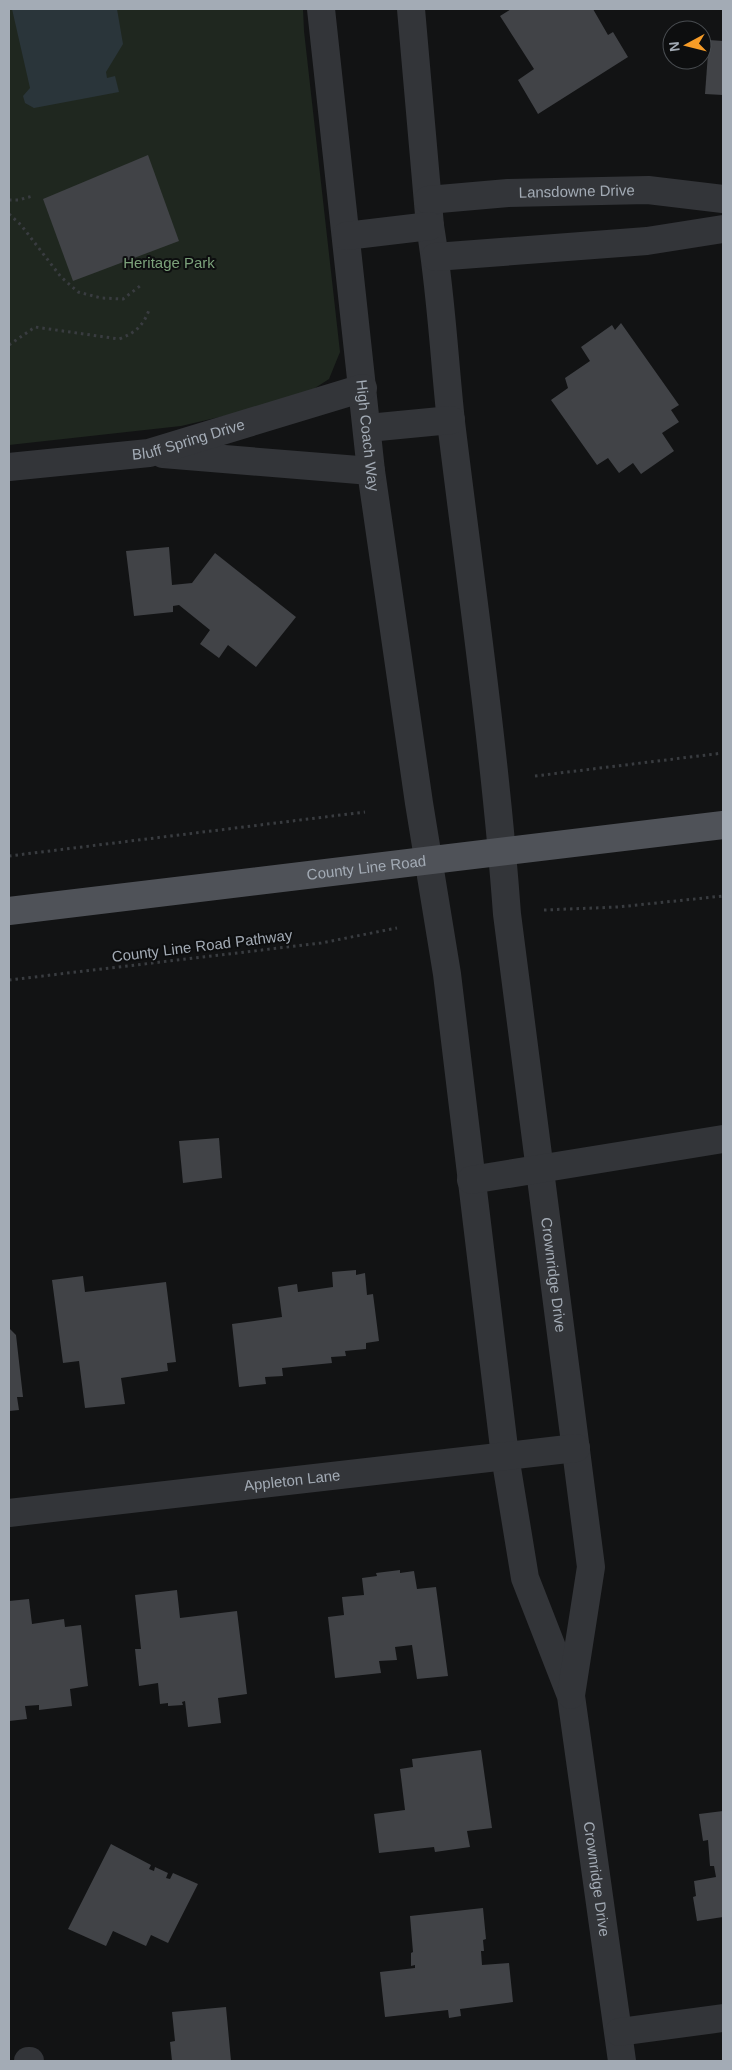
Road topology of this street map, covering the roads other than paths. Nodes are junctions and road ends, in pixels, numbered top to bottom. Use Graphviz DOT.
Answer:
graph roads {
  1 [pos="321,9"];
  2 [pos="411,9"];
  3 [pos="723,199"];
  4 [pos="429,213"];
  5 [pos="723,229"];
  6 [pos="346,236"];
  7 [pos="435,257"];
  8 [pos="363,388"];
  9 [pos="451,420"];
  10 [pos="368,428"];
  11 [pos="149,453"];
  12 [pos="9,468"];
  13 [pos="371,471"];
  14 [pos="723,825"];
  15 [pos="502,851"];
  16 [pos="428,860"];
  17 [pos="9,912"];
  18 [pos="723,1139"];
  19 [pos="540,1168"];
  20 [pos="471,1180"];
  21 [pos="576,1448"];
  22 [pos="505,1456"];
  23 [pos="9,1513"];
  24 [pos="571,1696"];
  25 [pos="723,2018"];
  26 [pos="619,2032"];
  27 [pos="622,2061"];
  1 -- 6 [label="street, High Coach Way"];
  2 -- 4 [label="street"];
  3 -- 4 [label="street, Lansdowne Drive"];
  4 -- 6 [label="street, Lansdowne Drive"];
  4 -- 7 [label="street"];
  5 -- 7 [label="street"];
  6 -- 8 [label="street, High Coach Way"];
  7 -- 9 [label="street"];
  8 -- 10 [label="street, High Coach Way"];
  8 -- 11 [label="street, Bluff Spring Drive"];
  9 -- 10 [label="street"];
  9 -- 15 [label="street"];
  10 -- 13 [label="street, High Coach Way"];
  11 -- 12 [label="street, Bluff Spring Drive"];
  11 -- 13 [label="street"];
  13 -- 16 [label="street, High Coach Way"];
  14 -- 15 [label="main road, County Line Road"];
  15 -- 16 [label="main road, County Line Road"];
  15 -- 19 [label="street, Crownridge Drive"];
  16 -- 17 [label="main road, County Line Road"];
  16 -- 20 [label="street, Crownridge Drive"];
  18 -- 19 [label="street"];
  19 -- 20 [label="street"];
  19 -- 21 [label="street, Crownridge Drive"];
  20 -- 22 [label="street, Crownridge Drive"];
  21 -- 22 [label="street, Appleton Lane"];
  21 -- 24 [label="street, Crownridge Drive"];
  22 -- 23 [label="street, Appleton Lane"];
  22 -- 24 [label="street, Crownridge Drive"];
  24 -- 26 [label="street, Crownridge Drive"];
  25 -- 26 [label="street"];
  26 -- 27 [label="street, Crownridge Drive"];
}
